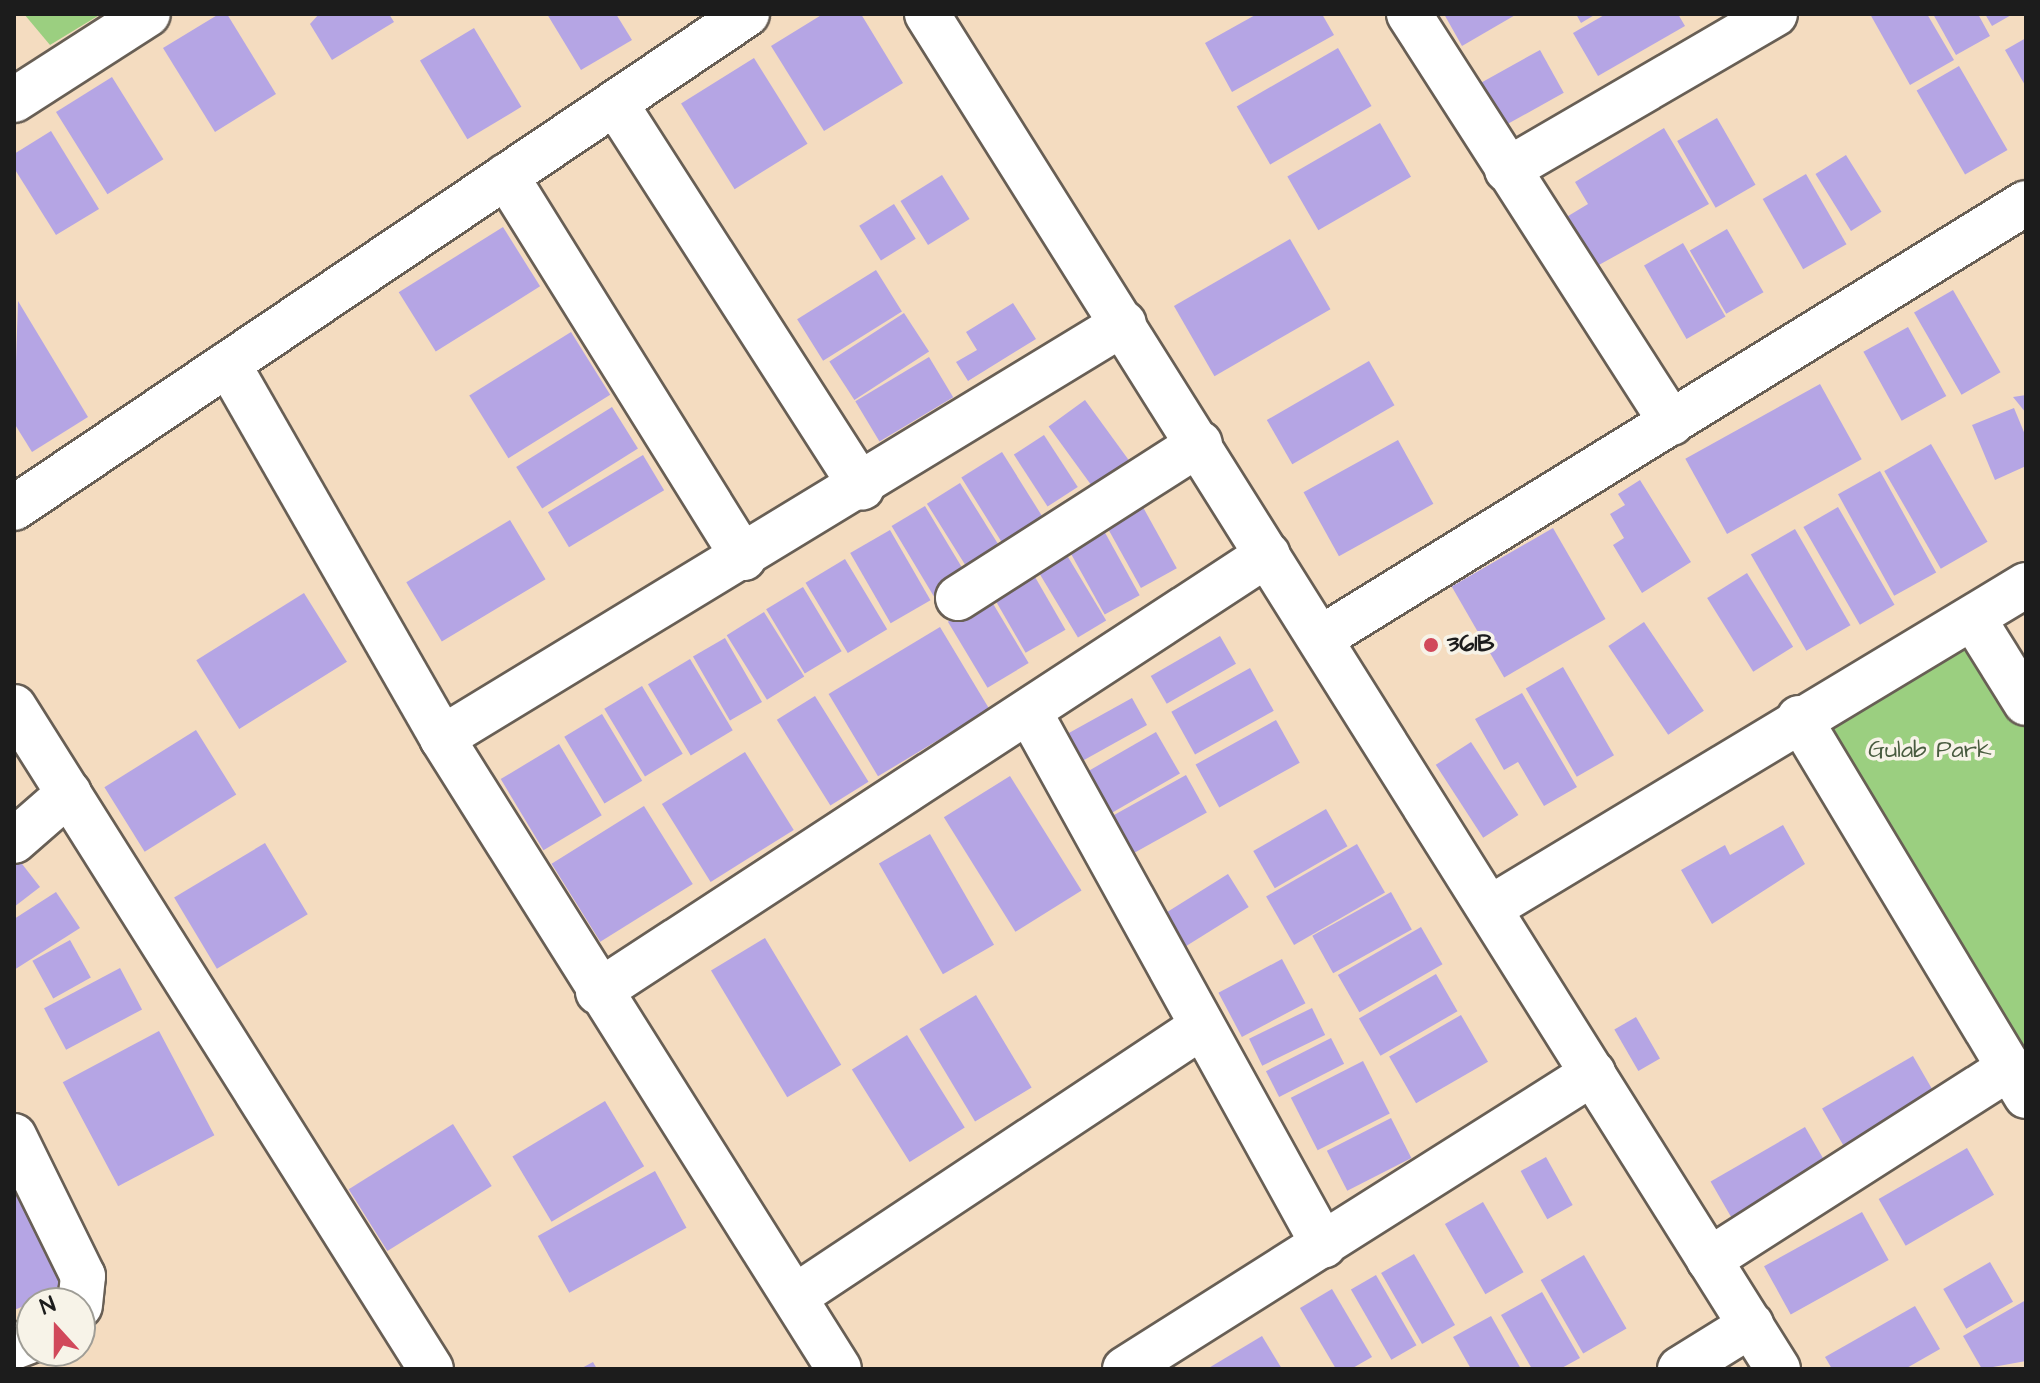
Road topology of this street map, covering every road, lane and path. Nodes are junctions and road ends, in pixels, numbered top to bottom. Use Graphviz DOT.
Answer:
graph roads {
  1 [pos="148,14"];
  2 [pos="747,14"];
  3 [pos="927,14"];
  4 [pos="1409,14"];
  5 [pos="1775,14"];
  6 [pos="1729,25"];
  7 [pos="14,100"];
  8 [pos="615,103"];
  9 [pos="1507,170"];
  10 [pos="506,176"];
  11 [pos="2026,203"];
  12 [pos="1124,323"];
  13 [pos="228,364"];
  14 [pos="1672,423"];
  15 [pos="1200,443"];
  16 [pos="862,488"];
  17 [pos="14,508"];
  18 [pos="1268,554"];
  19 [pos="744,558"];
  20 [pos="2026,585"];
  21 [pos="958,598"];
  22 [pos="1973,618"];
  23 [pos="1321,638"];
  24 [pos="2026,703"];
  25 [pos="14,707"];
  26 [pos="1031,715"];
  27 [pos="1799,718"];
  28 [pos="442,738"];
  29 [pos="69,793"];
  30 [pos="14,841"];
  31 [pos="1490,908"];
  32 [pos="598,992"];
  33 [pos="1201,1027"];
  34 [pos="1593,1073"];
  35 [pos="2018,1082"];
  36 [pos="14,1136"];
  37 [pos="1324,1246"];
  38 [pos="1709,1260"];
  39 [pos="82,1287"];
  40 [pos="796,1296"];
  41 [pos="1751,1325"];
  42 [pos="431,1369"];
  43 [pos="839,1369"];
  44 [pos="1125,1369"];
  45 [pos="1680,1369"];
  46 [pos="1778,1369"];
  1 -- 7 [label="street"];
  2 -- 8 [label="street"];
  3 -- 12 [label="street"];
  4 -- 9 [label="street"];
  5 -- 6 [label="street"];
  6 -- 9 [label="street"];
  8 -- 10 [label="street"];
  8 -- 16 [label="street"];
  9 -- 14 [label="street"];
  10 -- 13 [label="street"];
  10 -- 19 [label="street"];
  11 -- 14 [label="street"];
  12 -- 15 [label="street"];
  12 -- 16 [label="street"];
  13 -- 17 [label="street"];
  13 -- 28 [label="street"];
  14 -- 23 [label="street"];
  15 -- 18 [label="street"];
  15 -- 21 [label="street"];
  16 -- 19 [label="street"];
  18 -- 23 [label="street"];
  18 -- 26 [label="street"];
  19 -- 28 [label="street"];
  20 -- 22 [label="street"];
  22 -- 24 [label="street"];
  22 -- 27 [label="street"];
  23 -- 31 [label="street"];
  25 -- 29 [label="street"];
  26 -- 32 [label="street"];
  26 -- 33 [label="street"];
  27 -- 31 [label="street"];
  27 -- 35 [label="street"];
  28 -- 32 [label="street"];
  29 -- 30 [label="street"];
  29 -- 42 [label="street"];
  31 -- 34 [label="street"];
  32 -- 40 [label="street"];
  33 -- 37 [label="street"];
  33 -- 40 [label="street"];
  34 -- 37 [label="street"];
  34 -- 38 [label="street"];
  35 -- 38 [label="street"];
  36 -- 39 [label="street"];
  37 -- 44 [label="street"];
  38 -- 41 [label="street"];
  40 -- 43 [label="street"];
  41 -- 45 [label="street"];
  41 -- 46 [label="street"];
}
